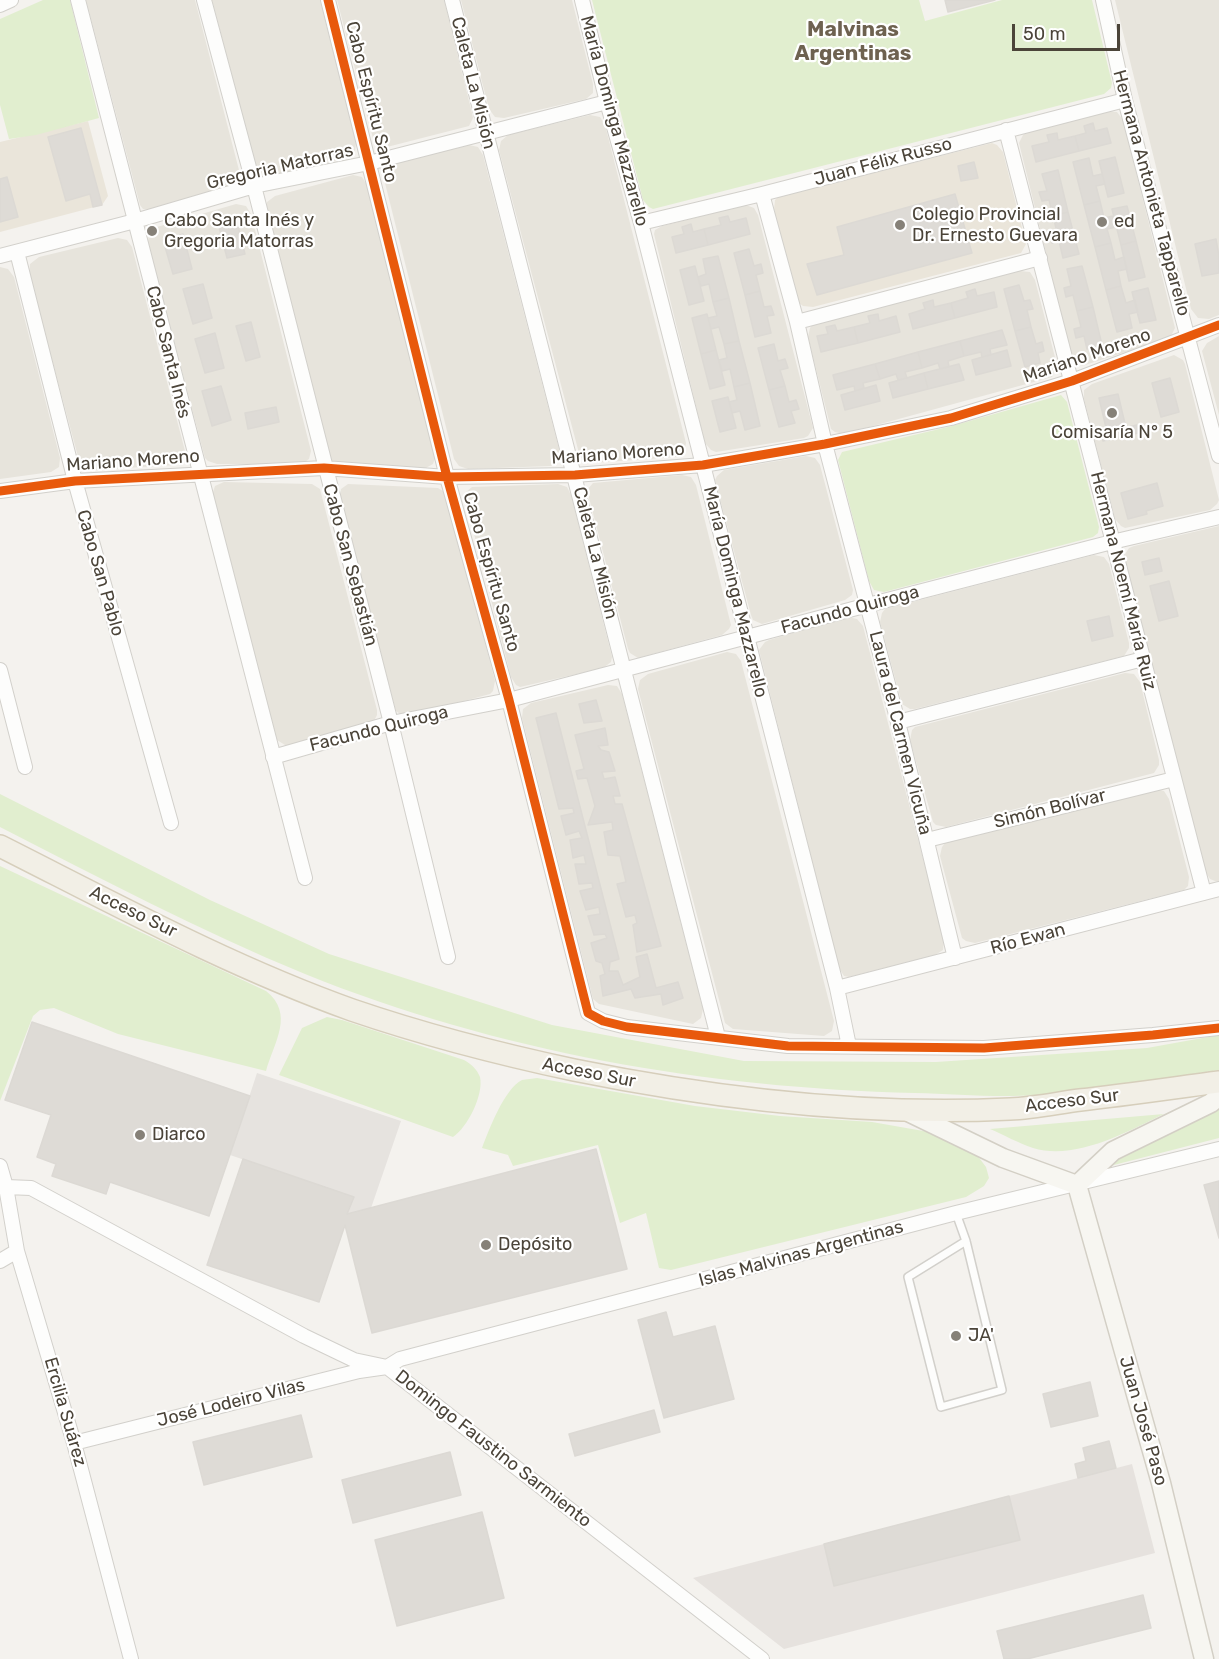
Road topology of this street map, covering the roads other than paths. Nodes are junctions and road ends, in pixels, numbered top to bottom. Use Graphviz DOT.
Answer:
graph roads {
  1 [pos="11,0"];
  2 [pos="78,0"];
  3 [pos="204,0"];
  4 [pos="328,0"];
  5 [pos="452,0"];
  6 [pos="582,0"];
  7 [pos="1103,0"];
  8 [pos="0,5"];
  9 [pos="1125,100"];
  10 [pos="607,102"];
  11 [pos="1006,130"];
  12 [pos="485,133"];
  13 [pos="369,163"];
  14 [pos="254,186"];
  15 [pos="762,194"];
  16 [pos="135,221"];
  17 [pos="641,223"];
  18 [pos="17,252"];
  19 [pos="0,256"];
  20 [pos="1040,258"];
  21 [pos="796,322"];
  22 [pos="1219,325"];
  23 [pos="1188,338"];
  24 [pos="1072,381"];
  25 [pos="825,444"];
  26 [pos="1219,456"];
  27 [pos="703,465"];
  28 [pos="324,468"];
  29 [pos="199,473"];
  30 [pos="575,475"];
  31 [pos="447,477"];
  32 [pos="75,481"];
  33 [pos="0,491"];
  34 [pos="1219,517"];
  35 [pos="1112,542"];
  36 [pos="868,605"];
  37 [pos="746,639"];
  38 [pos="1143,659"];
  39 [pos="0,670"];
  40 [pos="625,671"];
  41 [pos="509,700"];
  42 [pos="898,722"];
  43 [pos="391,723"];
  44 [pos="273,757"];
  45 [pos="25,767"];
  46 [pos="1174,779"];
  47 [pos="171,823"];
  48 [pos="927,840"];
  49 [pos="0,846"];
  50 [pos="305,878"];
  51 [pos="1219,889"];
  52 [pos="1204,893"];
  53 [pos="448,957"];
  54 [pos="955,958"];
  55 [pos="837,988"];
  56 [pos="1219,1028"];
  57 [pos="718,1037"];
  58 [pos="849,1046"];
  59 [pos="1219,1082"];
  60 [pos="1219,1096"];
  61 [pos="902,1110"];
  62 [pos="1219,1149"];
  63 [pos="0,1166"];
  64 [pos="1077,1185"];
  65 [pos="6,1187"];
  66 [pos="956,1213"];
  67 [pos="966,1241"];
  68 [pos="18,1251"];
  69 [pos="0,1261"];
  70 [pos="387,1367"];
  71 [pos="75,1443"];
  72 [pos="131,1659"];
  73 [pos="762,1659"];
  74 [pos="1204,1659"];
  1 -- 8 [label="street"];
  2 -- 16 [label="street, Cabo Santa Inés"];
  3 -- 14 [label="street, Cabo San Sebastián"];
  4 -- 13 [label="street, Cabo Espíritu Santo"];
  5 -- 12 [label="street, Caleta La Misión"];
  6 -- 10 [label="street, María Dominga Mazzarello"];
  7 -- 9 [label="street, Hermana Antonieta Tapparello"];
  9 -- 11 [label="street, Juan Félix Russo"];
  9 -- 23 [label="street, Hermana Antonieta Tapparello"];
  10 -- 12 [label="street, Gregoria Matorras"];
  10 -- 17 [label="street, María Dominga Mazzarello"];
  11 -- 15 [label="street, Juan Félix Russo"];
  11 -- 20 [label="street, Hermana Noemí María Ruiz"];
  12 -- 13 [label="street, Gregoria Matorras"];
  12 -- 30 [label="street, Caleta La Misión"];
  13 -- 14 [label="street, Gregoria Matorras"];
  13 -- 31 [label="street, Cabo Espíritu Santo"];
  14 -- 16 [label="street, Gregoria Matorras"];
  14 -- 28 [label="street, Cabo San Sebastián"];
  15 -- 17 [label="street, Juan Félix Russo"];
  15 -- 21 [label="street, Laura del Carmen Vicuña"];
  16 -- 18 [label="street, Gregoria Matorras"];
  16 -- 29 [label="street, Cabo Santa Inés"];
  17 -- 27 [label="street, María Dominga Mazzarello"];
  18 -- 19 [label="street, Gregoria Matorras"];
  18 -- 32 [label="street, Cabo San Pablo"];
  20 -- 21 [label="street"];
  20 -- 24 [label="street, Hermana Noemí María Ruiz"];
  21 -- 25 [label="street, Laura del Carmen Vicuña"];
  22 -- 23 [label="street, Mariano Moreno"];
  23 -- 24 [label="street, Mariano Moreno"];
  23 -- 26 [label="street, Hermana Antonieta Tapparello"];
  24 -- 25 [label="street, Mariano Moreno"];
  24 -- 35 [label="street, Hermana Noemí María Ruiz"];
  25 -- 27 [label="street, Mariano Moreno"];
  25 -- 36 [label="street, Laura del Carmen Vicuña"];
  27 -- 30 [label="street, Mariano Moreno"];
  27 -- 37 [label="street, María Dominga Mazzarello"];
  28 -- 29 [label="street, Mariano Moreno"];
  28 -- 31 [label="street, Mariano Moreno"];
  28 -- 43 [label="street, Cabo San Sebastián"];
  29 -- 32 [label="street, Mariano Moreno"];
  29 -- 44 [label="street, Cabo Santa Inés"];
  30 -- 31 [label="street, Mariano Moreno"];
  30 -- 40 [label="street, Caleta La Misión"];
  31 -- 41 [label="street, Cabo Espíritu Santo"];
  32 -- 33 [label="street, Mariano Moreno"];
  32 -- 47 [label="street, Cabo San Pablo"];
  34 -- 35 [label="street, Facundo Quiroga"];
  35 -- 36 [label="street, Facundo Quiroga"];
  35 -- 38 [label="street, Hermana Noemí María Ruiz"];
  36 -- 37 [label="street, Facundo Quiroga"];
  36 -- 42 [label="street, Laura del Carmen Vicuña"];
  37 -- 40 [label="street, Facundo Quiroga"];
  37 -- 55 [label="street, María Dominga Mazzarello"];
  38 -- 42 [label="street"];
  38 -- 46 [label="street, Hermana Noemí María Ruiz"];
  39 -- 45 [label="street"];
  40 -- 41 [label="street, Facundo Quiroga"];
  40 -- 57 [label="street, Caleta La Misión"];
  41 -- 43 [label="street, Facundo Quiroga"];
  41 -- 57 [label="street, Cabo Espíritu Santo"];
  42 -- 48 [label="street, Laura del Carmen Vicuña"];
  43 -- 44 [label="street, Facundo Quiroga"];
  43 -- 53 [label="street, Cabo San Sebastián"];
  44 -- 50 [label="street, Cabo Santa Inés"];
  46 -- 48 [label="street, Simón Bolívar"];
  46 -- 52 [label="street, Hermana Noemí María Ruiz"];
  48 -- 54 [label="street, Laura del Carmen Vicuña"];
  49 -- 61 [label="main road, Acceso Sur"];
  51 -- 52 [label="street, Río Ewan"];
  52 -- 54 [label="street, Río Ewan"];
  54 -- 55 [label="street, Río Ewan"];
  55 -- 58 [label="street, María Dominga Mazzarello"];
  56 -- 58 [label="street"];
  57 -- 58 [label="street"];
  59 -- 61 [label="main road, Acceso Sur"];
  60 -- 64 [label="street"];
  61 -- 64 [label="street"];
  62 -- 64 [label="street, Islas Malvinas Argentinas"];
  63 -- 65 [label="street, Ercilia Suárez"];
  64 -- 66 [label="street, Islas Malvinas Argentinas"];
  64 -- 74 [label="street, Juan José Paso"];
  65 -- 68 [label="street, Ercilia Suárez"];
  65 -- 70 [label="street, Domingo Faustino Sarmiento"];
  66 -- 67 [label="lane"];
  66 -- 70 [label="street, Islas Malvinas Argentinas"];
  67 -- 67 [label="lane"];
  68 -- 69 [label="street"];
  68 -- 71 [label="street, Ercilia Suárez"];
  70 -- 71 [label="street, José Lodeiro Vilas"];
  70 -- 73 [label="street, Domingo Faustino Sarmiento"];
  71 -- 72 [label="street, Ercilia Suárez"];
}
